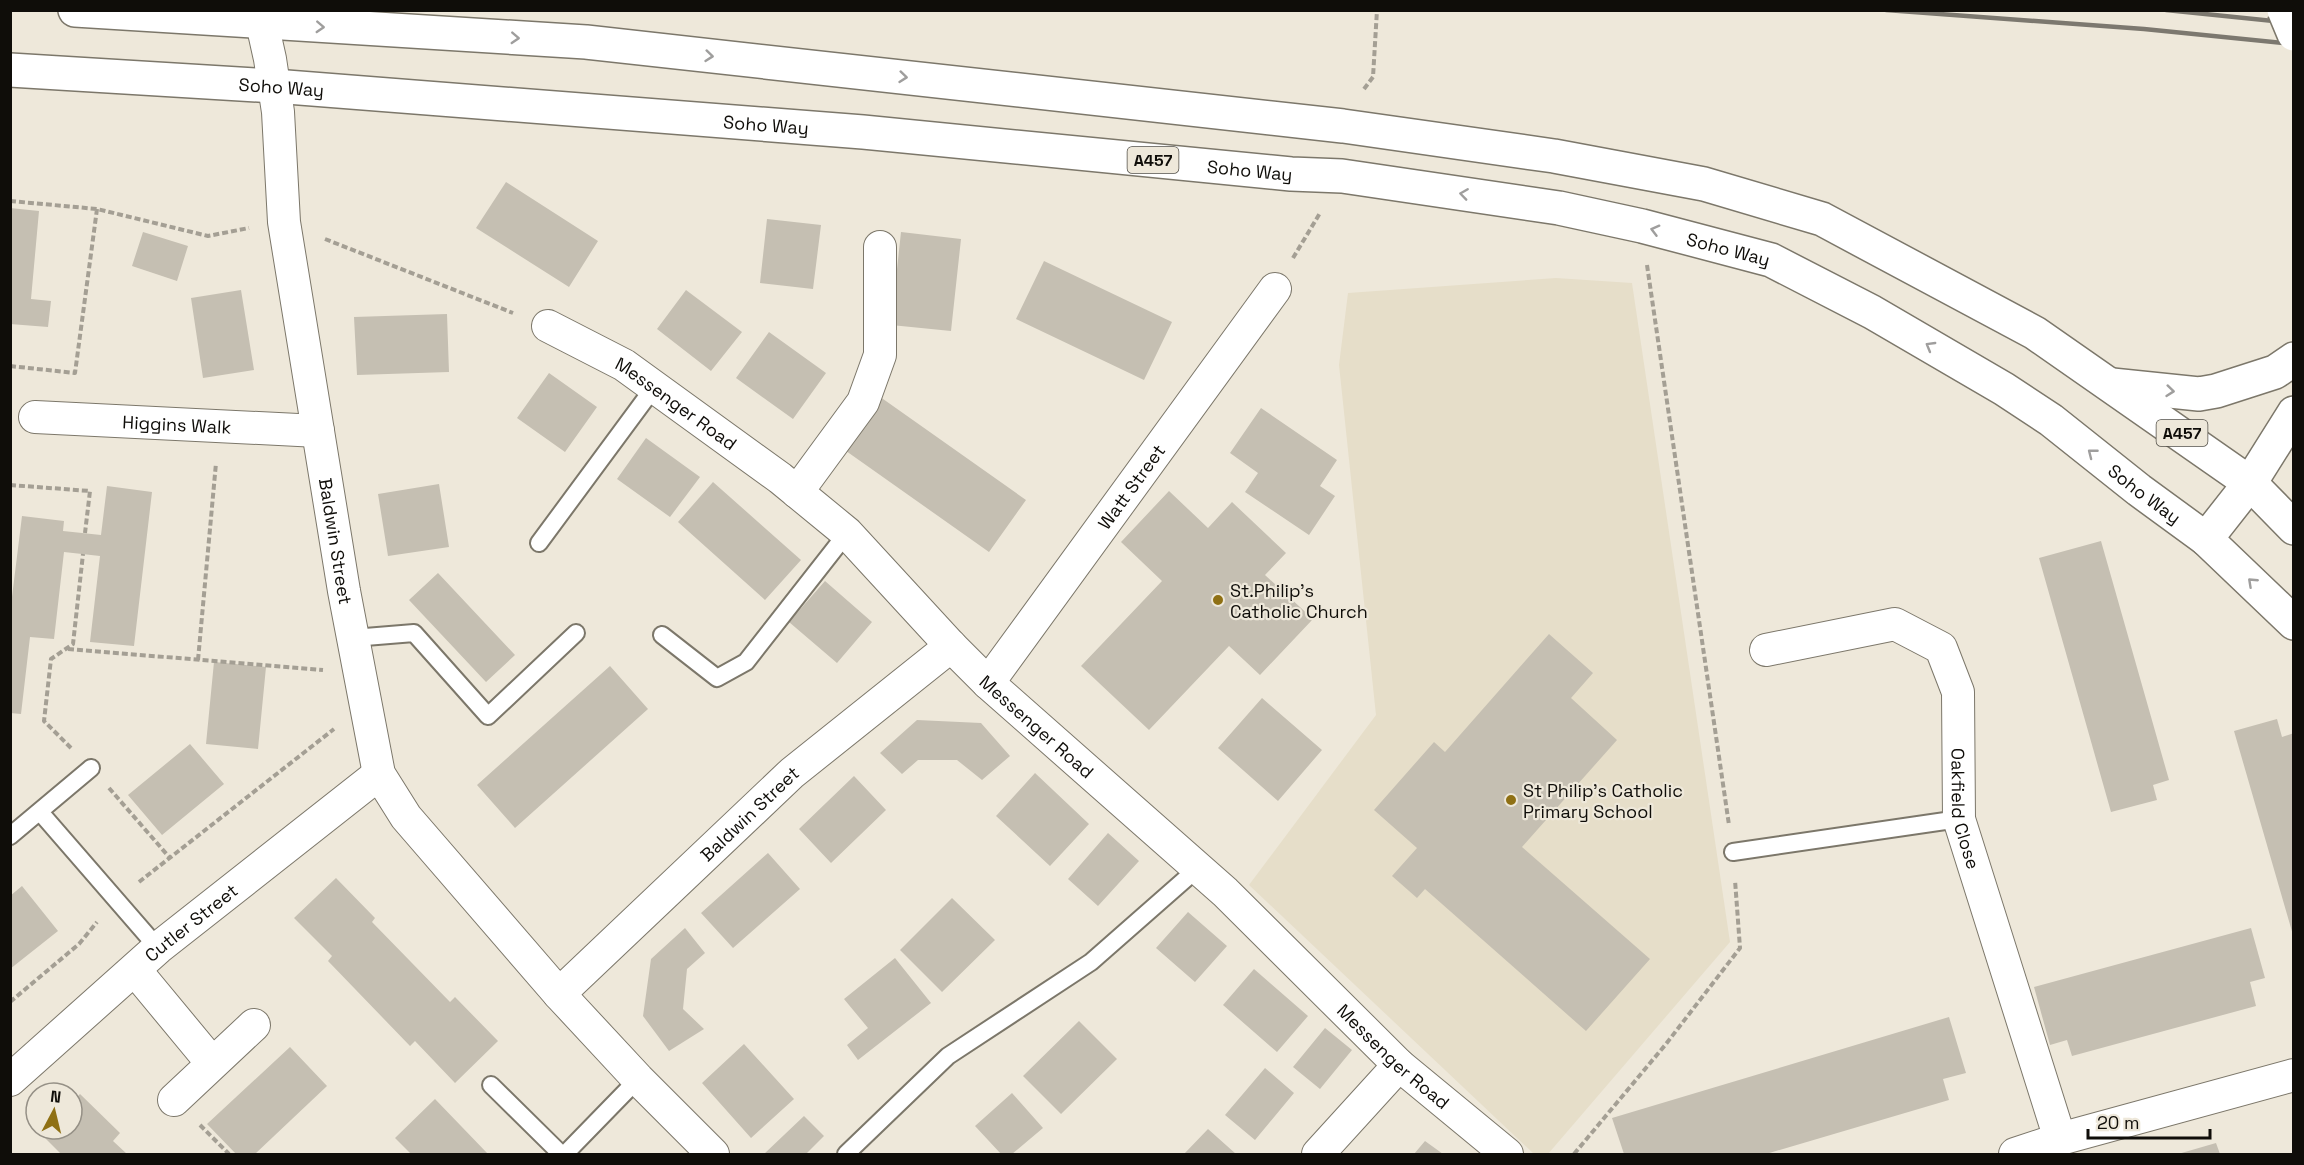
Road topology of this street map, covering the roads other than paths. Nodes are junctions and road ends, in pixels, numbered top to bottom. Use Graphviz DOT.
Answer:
graph roads {
  1 [pos="75,10"];
  2 [pos="2284,10"];
  3 [pos="262,23"];
  4 [pos="2294,34"];
  5 [pos="10,70"];
  6 [pos="274,86"];
  7 [pos="880,247"];
  8 [pos="1275,289"];
  9 [pos="548,326"];
  10 [pos="2294,359"];
  11 [pos="2112,385"];
  12 [pos="655,386"];
  13 [pos="2294,412"];
  14 [pos="35,417"];
  15 [pos="318,431"];
  16 [pos="2250,483"];
  17 [pos="796,492"];
  18 [pos="2294,528"];
  19 [pos="847,534"];
  20 [pos="2206,539"];
  21 [pos="539,543"];
  22 [pos="2294,623"];
  23 [pos="576,633"];
  24 [pos="662,635"];
  25 [pos="353,638"];
  26 [pos="951,646"];
  27 [pos="1767,650"];
  28 [pos="988,683"];
  29 [pos="92,768"];
  30 [pos="379,774"];
  31 [pos="40,812"];
  32 [pos="1959,819"];
  33 [pos="10,836"];
  34 [pos="1733,852"];
  35 [pos="1197,868"];
  36 [pos="158,948"];
  37 [pos="135,970"];
  38 [pos="559,994"];
  39 [pos="254,1025"];
  40 [pos="212,1063"];
  41 [pos="1400,1065"];
  42 [pos="2294,1075"];
  43 [pos="10,1080"];
  44 [pos="638,1080"];
  45 [pos="491,1085"];
  46 [pos="174,1100"];
  47 [pos="2060,1139"];
  48 [pos="563,1155"];
  49 [pos="713,1155"];
  50 [pos="846,1155"];
  51 [pos="1318,1155"];
  52 [pos="1507,1155"];
  53 [pos="2015,1155"];
  1 -- 3 [label="main road, A457"];
  2 -- 4 [label="main road, bridge"];
  3 -- 6 [label="street, Baldwin Street"];
  3 -- 11 [label="main road, A457, one-way"];
  5 -- 6 [label="main road, Soho Way / A457"];
  6 -- 15 [label="street, Baldwin Street"];
  20 -- 6 [label="main road, Soho Way / A457, one-way"];
  7 -- 17 [label="street"];
  8 -- 28 [label="street, Watt Street"];
  9 -- 12 [label="street, Messenger Road"];
  11 -- 10 [label="main road, one-way"];
  11 -- 16 [label="main road, A457"];
  12 -- 17 [label="street, Messenger Road"];
  12 -- 21 [label="lane"];
  13 -- 16 [label="main road"];
  14 -- 15 [label="street, Higgins Walk"];
  15 -- 25 [label="street, Baldwin Street"];
  16 -- 18 [label="main road, A457"];
  16 -- 20 [label="main road"];
  17 -- 19 [label="street, Messenger Road"];
  19 -- 24 [label="lane"];
  19 -- 26 [label="street, Messenger Road"];
  22 -- 20 [label="main road, Soho Way / A457, one-way"];
  23 -- 25 [label="lane"];
  25 -- 30 [label="street, Baldwin Street"];
  26 -- 28 [label="street, Messenger Road"];
  26 -- 38 [label="street, Baldwin Street"];
  27 -- 32 [label="street, Oakfield Close"];
  28 -- 35 [label="street, Messenger Road"];
  29 -- 31 [label="lane"];
  30 -- 36 [label="street, Cutler Street"];
  30 -- 38 [label="street, Baldwin Street"];
  31 -- 33 [label="lane"];
  31 -- 36 [label="lane"];
  32 -- 34 [label="lane"];
  32 -- 47 [label="street, Oakfield Close"];
  35 -- 41 [label="street, Messenger Road"];
  35 -- 50 [label="lane"];
  36 -- 37 [label="street, Cutler Street"];
  37 -- 40 [label="street"];
  37 -- 43 [label="street, Cutler Street"];
  38 -- 44 [label="street, Baldwin Street"];
  39 -- 40 [label="street"];
  40 -- 46 [label="street"];
  41 -- 51 [label="street"];
  41 -- 52 [label="street, Messenger Road"];
  42 -- 47 [label="street"];
  44 -- 48 [label="lane"];
  44 -- 49 [label="street, Baldwin Street"];
  45 -- 48 [label="lane"];
  47 -- 53 [label="street"];
}
